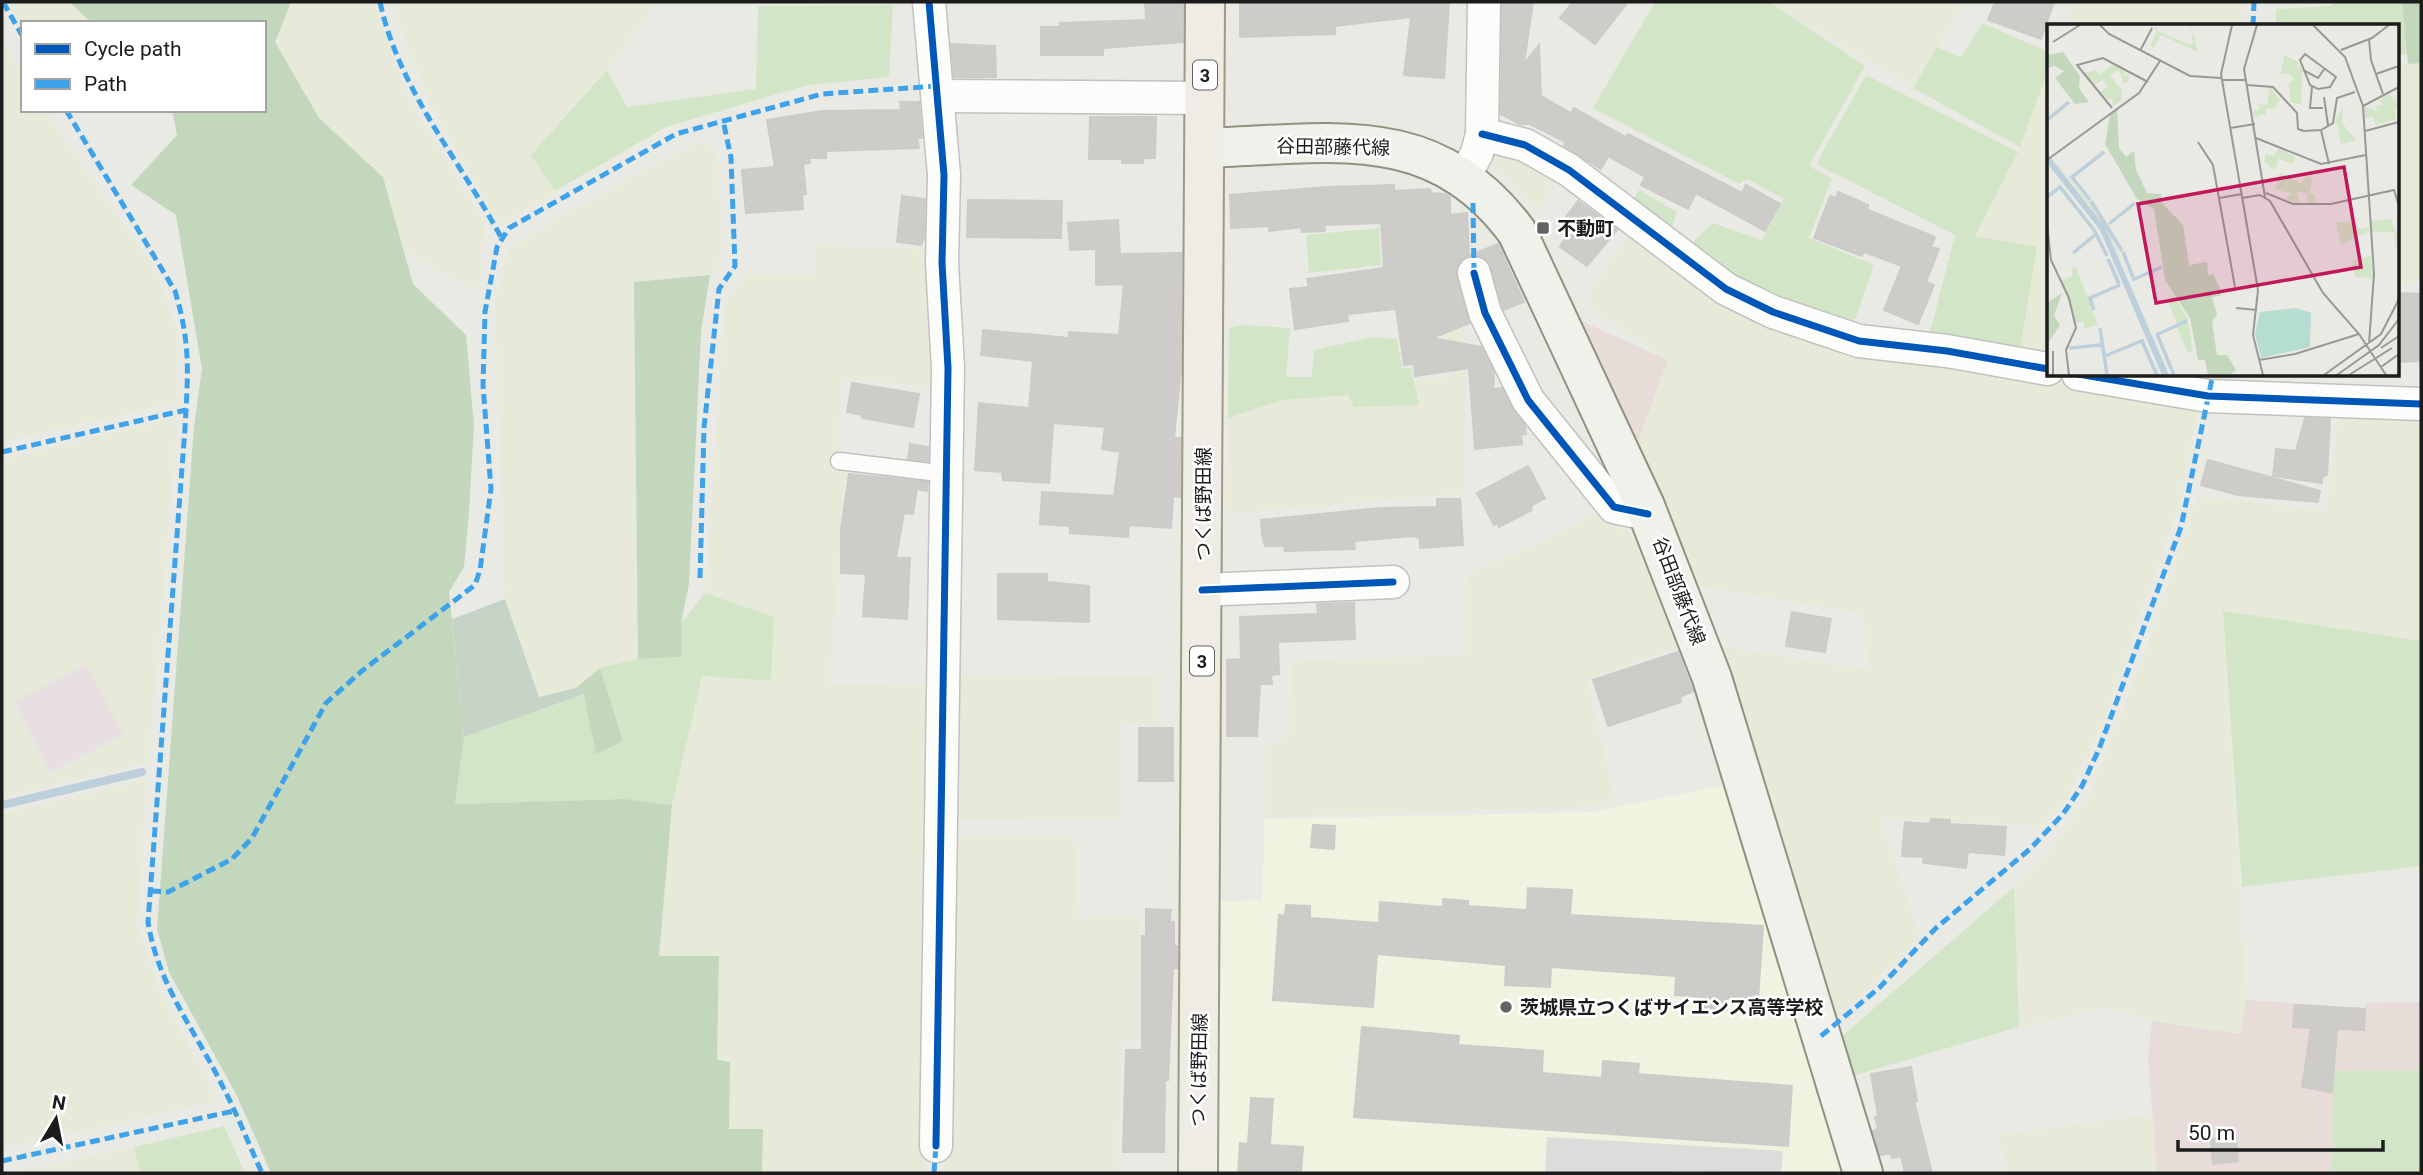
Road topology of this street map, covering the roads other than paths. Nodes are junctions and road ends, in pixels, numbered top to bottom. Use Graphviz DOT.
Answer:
graph roads {
  1 [pos="929,2"];
  2 [pos="1205,2"];
  3 [pos="1484,2"];
  4 [pos="939,96"];
  5 [pos="1205,98"];
  6 [pos="1482,134"];
  7 [pos="1205,148"];
  8 [pos="1464,177"];
  9 [pos="1474,273"];
  10 [pos="2047,369"];
  11 [pos="2090,376"];
  12 [pos="2421,404"];
  13 [pos="839,461"];
  14 [pos="947,474"];
  15 [pos="1648,514"];
  16 [pos="1394,582"];
  17 [pos="1202,590"];
  18 [pos="936,1146"];
  19 [pos="1198,1173"];
  20 [pos="1863,1173"];
  1 -- 4 [label="street"];
  2 -- 5 [label="main road, つくば野田線 / 3"];
  3 -- 6 [label="street"];
  4 -- 5 [label="street"];
  4 -- 14 [label="street"];
  5 -- 7 [label="main road, つくば野田線 / 3"];
  6 -- 8 [label="street"];
  6 -- 10 [label="street"];
  7 -- 8 [label="main road, 谷田部藤代線"];
  7 -- 17 [label="main road, つくば野田線 / 3"];
  8 -- 15 [label="main road, 谷田部藤代線"];
  9 -- 15 [label="street"];
  11 -- 12 [label="street"];
  13 -- 14 [label="lane"];
  14 -- 18 [label="street"];
  15 -- 20 [label="main road, 谷田部藤代線"];
  16 -- 17 [label="street"];
  17 -- 19 [label="main road, つくば野田線 / 3"];
}
